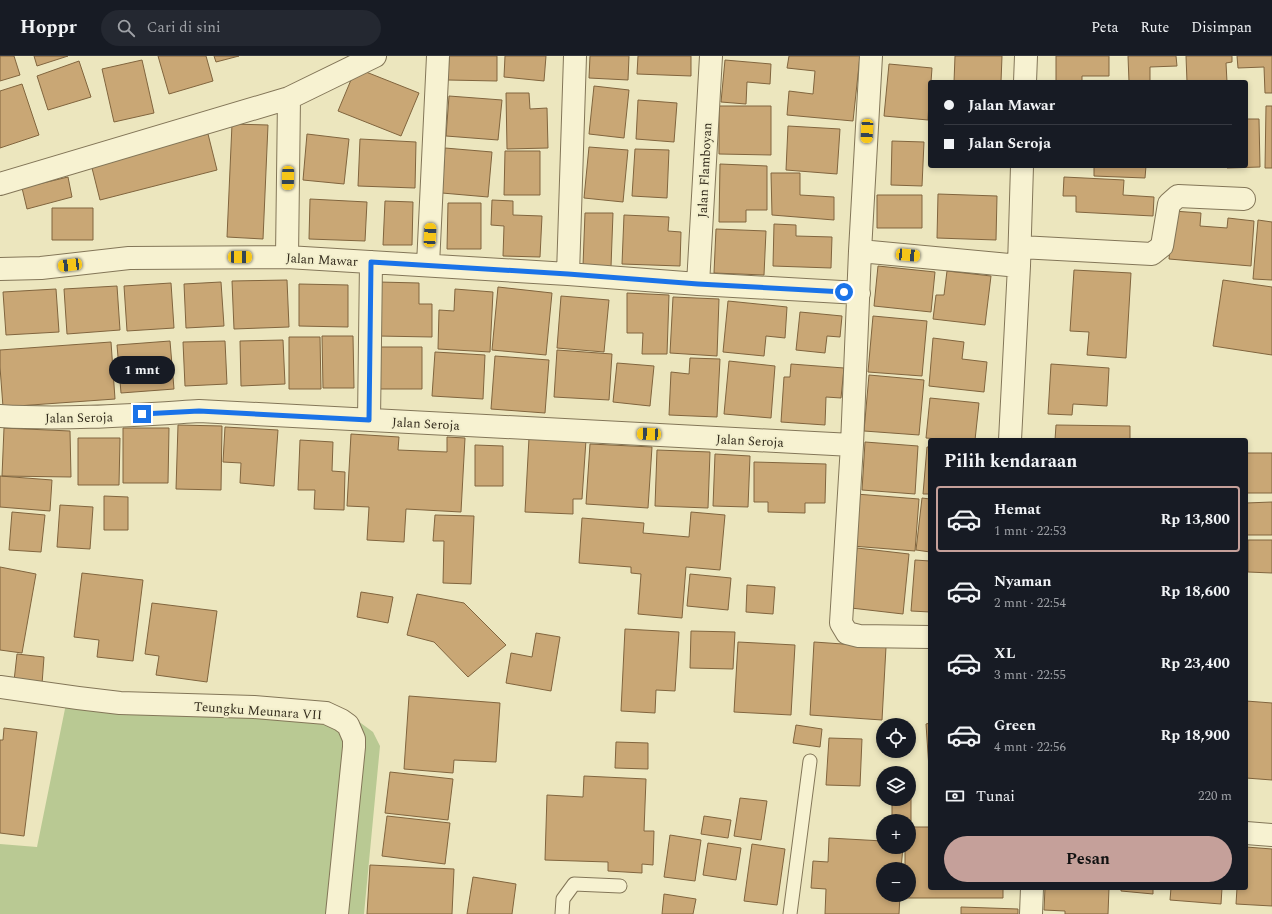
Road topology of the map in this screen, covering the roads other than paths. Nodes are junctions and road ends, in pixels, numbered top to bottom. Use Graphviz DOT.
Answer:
graph roads {
  1 [pos="438,56"];
  2 [pos="575,56"];
  3 [pos="711,56"];
  4 [pos="871,56"];
  5 [pos="1026,56"];
  6 [pos="365,58"];
  7 [pos="1025,80"];
  8 [pos="289,98"];
  9 [pos="1022,168"];
  10 [pos="0,184"];
  11 [pos="1244,199"];
  12 [pos="860,251"];
  13 [pos="1020,256"];
  14 [pos="287,257"];
  15 [pos="371,262"];
  16 [pos="428,265"];
  17 [pos="0,269"];
  18 [pos="568,274"];
  19 [pos="698,284"];
  20 [pos="859,293"];
  21 [pos="0,416"];
  22 [pos="369,420"];
  23 [pos="1010,438"];
  24 [pos="852,445"];
  25 [pos="928,637"];
  26 [pos="0,687"];
  27 [pos="810,760"];
  28 [pos="1248,833"];
  29 [pos="1272,835"];
  30 [pos="620,886"];
  31 [pos="1032,890"];
  32 [pos="337,914"];
  33 [pos="562,914"];
  34 [pos="790,914"];
  35 [pos="1031,914"];
  1 -- 16 [label="street"];
  2 -- 18 [label="street"];
  3 -- 19 [label="street, Jalan Flamboyan"];
  4 -- 12 [label="street"];
  5 -- 7 [label="street"];
  6 -- 8 [label="street"];
  8 -- 10 [label="street"];
  8 -- 14 [label="street"];
  9 -- 13 [label="street"];
  11 -- 13 [label="street"];
  12 -- 13 [label="street"];
  12 -- 20 [label="street"];
  13 -- 23 [label="street"];
  14 -- 15 [label="street, Jalan Mawar"];
  14 -- 17 [label="street, Jalan Mawar"];
  15 -- 16 [label="street, Jalan Mawar"];
  15 -- 22 [label="street"];
  16 -- 18 [label="street, Jalan Mawar"];
  18 -- 19 [label="street, Jalan Mawar"];
  19 -- 20 [label="street, Jalan Mawar"];
  20 -- 24 [label="street"];
  21 -- 22 [label="street, Jalan Seroja"];
  22 -- 24 [label="street, Jalan Seroja"];
  24 -- 25 [label="street"];
  26 -- 32 [label="street, Teungku Meunara VII"];
  27 -- 34 [label="lane"];
  28 -- 29 [label="street"];
  30 -- 33 [label="lane"];
  31 -- 35 [label="street"];
}
